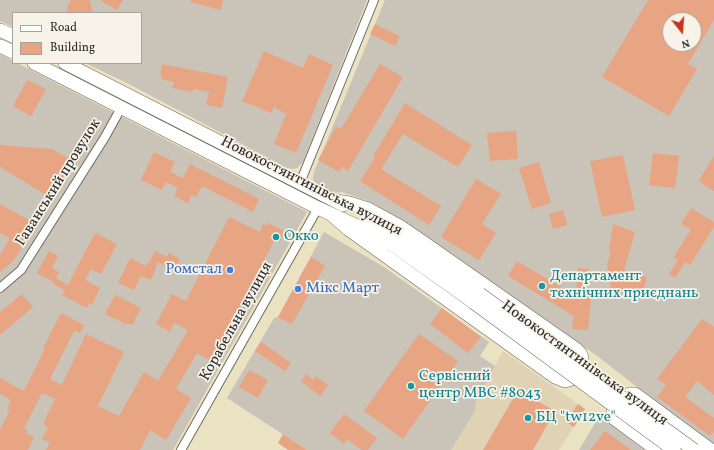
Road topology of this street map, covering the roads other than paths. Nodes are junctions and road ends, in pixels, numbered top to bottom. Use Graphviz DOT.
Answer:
graph roads {
  1 [pos="374,0"];
  2 [pos="0,30"];
  3 [pos="12,36"];
  4 [pos="0,46"];
  5 [pos="12,52"];
  6 [pos="36,64"];
  7 [pos="67,64"];
  8 [pos="121,108"];
  9 [pos="300,183"];
  10 [pos="336,201"];
  11 [pos="318,208"];
  12 [pos="332,215"];
  13 [pos="0,288"];
  14 [pos="477,298"];
  15 [pos="181,450"];
  16 [pos="657,450"];
  17 [pos="674,450"];
  18 [pos="694,450"];
  19 [pos="711,450"];
  1 -- 9 [label="street"];
  2 -- 3 [label="main road"];
  4 -- 5 [label="main road"];
  6 -- 8 [label="main road, Новокостянтинівська вулиця"];
  7 -- 9 [label="main road, Новокостянтинівська вулиця"];
  8 -- 11 [label="main road, Новокостянтинівська вулиця"];
  8 -- 13 [label="street, Гаванський провулок"];
  9 -- 10 [label="main road, Новокостянтинівська вулиця"];
  10 -- 12 [label="main road"];
  10 -- 14 [label="main road, Новокостянтинівська вулиця"];
  11 -- 12 [label="main road, Новокостянтинівська вулиця"];
  11 -- 15 [label="street, Корабельна вулиця"];
  12 -- 14 [label="main road, Новокостянтинівська вулиця"];
  14 -- 17 [label="main road, Новокостянтинівська вулиця, bridge"];
  14 -- 18 [label="main road, Новокостянтинівська вулиця, bridge"];
  16 -- 19 [label="main road"];
}
